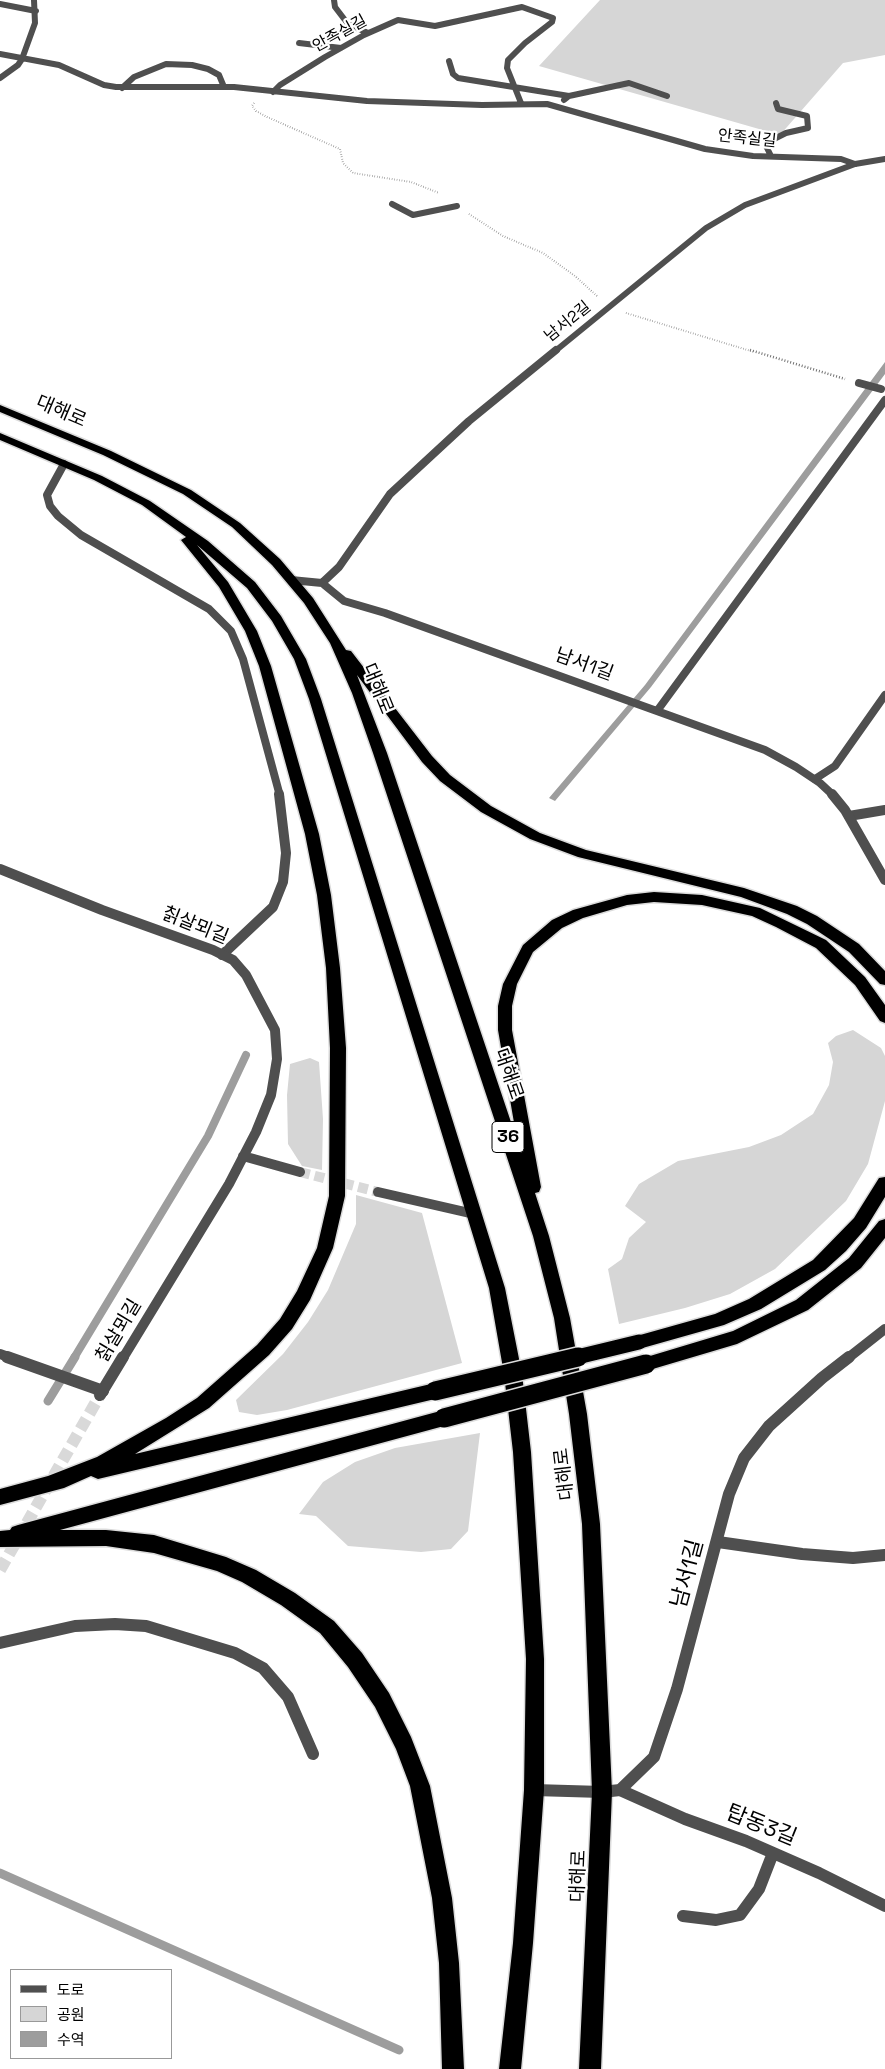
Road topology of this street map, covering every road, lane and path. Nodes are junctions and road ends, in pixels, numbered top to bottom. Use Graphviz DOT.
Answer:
graph roads {
  1 [pos="34,0"];
  2 [pos="334,0"];
  3 [pos="511,3"];
  4 [pos="0,4"];
  5 [pos="522,8"];
  6 [pos="36,11"];
  7 [pos="407,14"];
  8 [pos="398,20"];
  9 [pos="368,33"];
  10 [pos="299,43"];
  11 [pos="342,48"];
  12 [pos="0,54"];
  13 [pos="22,59"];
  14 [pos="448,61"];
  15 [pos="0,78"];
  16 [pos="224,87"];
  17 [pos="122,88"];
  18 [pos="514,88"];
  19 [pos="273,92"];
  20 [pos="569,96"];
  21 [pos="667,96"];
  22 [pos="521,103"];
  23 [pos="776,103"];
  24 [pos="559,106"];
  25 [pos="771,156"];
  26 [pos="885,159"];
  27 [pos="856,164"];
  28 [pos="392,204"];
  29 [pos="457,206"];
  30 [pos="609,306"];
  31 [pos="859,383"];
  32 [pos="881,389"];
  33 [pos="885,400"];
  34 [pos="0,408"];
  35 [pos="0,436"];
  36 [pos="64,464"];
  37 [pos="167,518"];
  38 [pos="291,580"];
  39 [pos="322,583"];
  40 [pos="325,626"];
  41 [pos="885,695"];
  42 [pos="653,710"];
  43 [pos="815,780"];
  44 [pos="885,810"];
  45 [pos="849,816"];
  46 [pos="0,869"];
  47 [pos="885,880"];
  48 [pos="222,955"];
  49 [pos="885,980"];
  50 [pos="885,1017"];
  51 [pos="243,1156"];
  52 [pos="300,1172"];
  53 [pos="885,1183"];
  54 [pos="378,1192"];
  55 [pos="474,1214"];
  56 [pos="885,1226"];
  57 [pos="541,1236"];
  58 [pos="885,1329"];
  59 [pos="0,1354"];
  60 [pos="54,1482"];
  61 [pos="0,1497"];
  62 [pos="0,1538"];
  63 [pos="718,1542"];
  64 [pos="885,1556"];
  65 [pos="0,1644"];
  66 [pos="313,1754"];
  67 [pos="534,1790"];
  68 [pos="620,1790"];
  69 [pos="602,1792"];
  70 [pos="772,1853"];
  71 [pos="885,1906"];
  72 [pos="683,1916"];
  73 [pos="453,2069"];
  74 [pos="510,2069"];
  75 [pos="590,2069"];
  1 -- 6 [label="street"];
  2 -- 9 [label="street"];
  3 -- 5 [label="street"];
  4 -- 6 [label="street"];
  5 -- 8 [label="street"];
  5 -- 18 [label="street"];
  6 -- 13 [label="street"];
  7 -- 8 [label="street, 안족실길"];
  8 -- 9 [label="street, 안족실길"];
  9 -- 11 [label="street, 안족실길"];
  10 -- 11 [label="street"];
  11 -- 19 [label="street, 안족실길"];
  12 -- 13 [label="street, 안족실길"];
  13 -- 15 [label="street"];
  13 -- 17 [label="street, 안족실길"];
  14 -- 18 [label="street"];
  16 -- 17 [label="street, 안족실길"];
  16 -- 17 [label="street"];
  16 -- 19 [label="street, 안족실길"];
  18 -- 20 [label="street"];
  18 -- 22 [label="street"];
  19 -- 22 [label="street, 안족실길"];
  19 -- 29 [label="path"];
  20 -- 21 [label="street"];
  20 -- 24 [label="street"];
  22 -- 24 [label="street, 안족실길"];
  23 -- 25 [label="street"];
  24 -- 25 [label="street, 안족실길"];
  25 -- 27 [label="street, 안족실길"];
  26 -- 27 [label="street, 남서2길"];
  27 -- 30 [label="street, 남서2길"];
  28 -- 29 [label="street"];
  29 -- 30 [label="path"];
  30 -- 31 [label="path"];
  30 -- 39 [label="street, 남서2길"];
  31 -- 32 [label="street"];
  33 -- 42 [label="street"];
  34 -- 38 [label="highway, 대해로 / 36"];
  35 -- 36 [label="highway"];
  36 -- 37 [label="highway"];
  36 -- 48 [label="street"];
  37 -- 55 [label="highway"];
  37 -- 60 [label="highway"];
  38 -- 39 [label="street"];
  38 -- 40 [label="highway, 대해로 / 36"];
  39 -- 42 [label="street, 남서1길"];
  40 -- 49 [label="highway"];
  40 -- 57 [label="highway, 대해로 / 36"];
  41 -- 43 [label="street"];
  42 -- 43 [label="street, 남서1길"];
  43 -- 45 [label="street, 남서1길"];
  44 -- 45 [label="street"];
  45 -- 47 [label="street, 남서1길"];
  46 -- 48 [label="street, 칡살뫼길"];
  48 -- 51 [label="street, 칡살뫼길"];
  50 -- 57 [label="highway"];
  51 -- 52 [label="street"];
  51 -- 59 [label="street, 칡살뫼길"];
  53 -- 60 [label="highway, bridge"];
  54 -- 55 [label="street"];
  55 -- 67 [label="highway"];
  56 -- 62 [label="highway, bridge"];
  57 -- 69 [label="highway, 대해로 / 36"];
  58 -- 63 [label="street, 남서1길"];
  60 -- 61 [label="highway"];
  62 -- 73 [label="highway"];
  63 -- 64 [label="street"];
  63 -- 68 [label="street, 남서1길"];
  65 -- 66 [label="street"];
  67 -- 69 [label="street"];
  67 -- 74 [label="highway"];
  68 -- 69 [label="street"];
  68 -- 70 [label="street, 탑동3길"];
  69 -- 75 [label="highway, 대해로 / 36"];
  70 -- 71 [label="street, 탑동3길"];
  70 -- 72 [label="street"];
}
